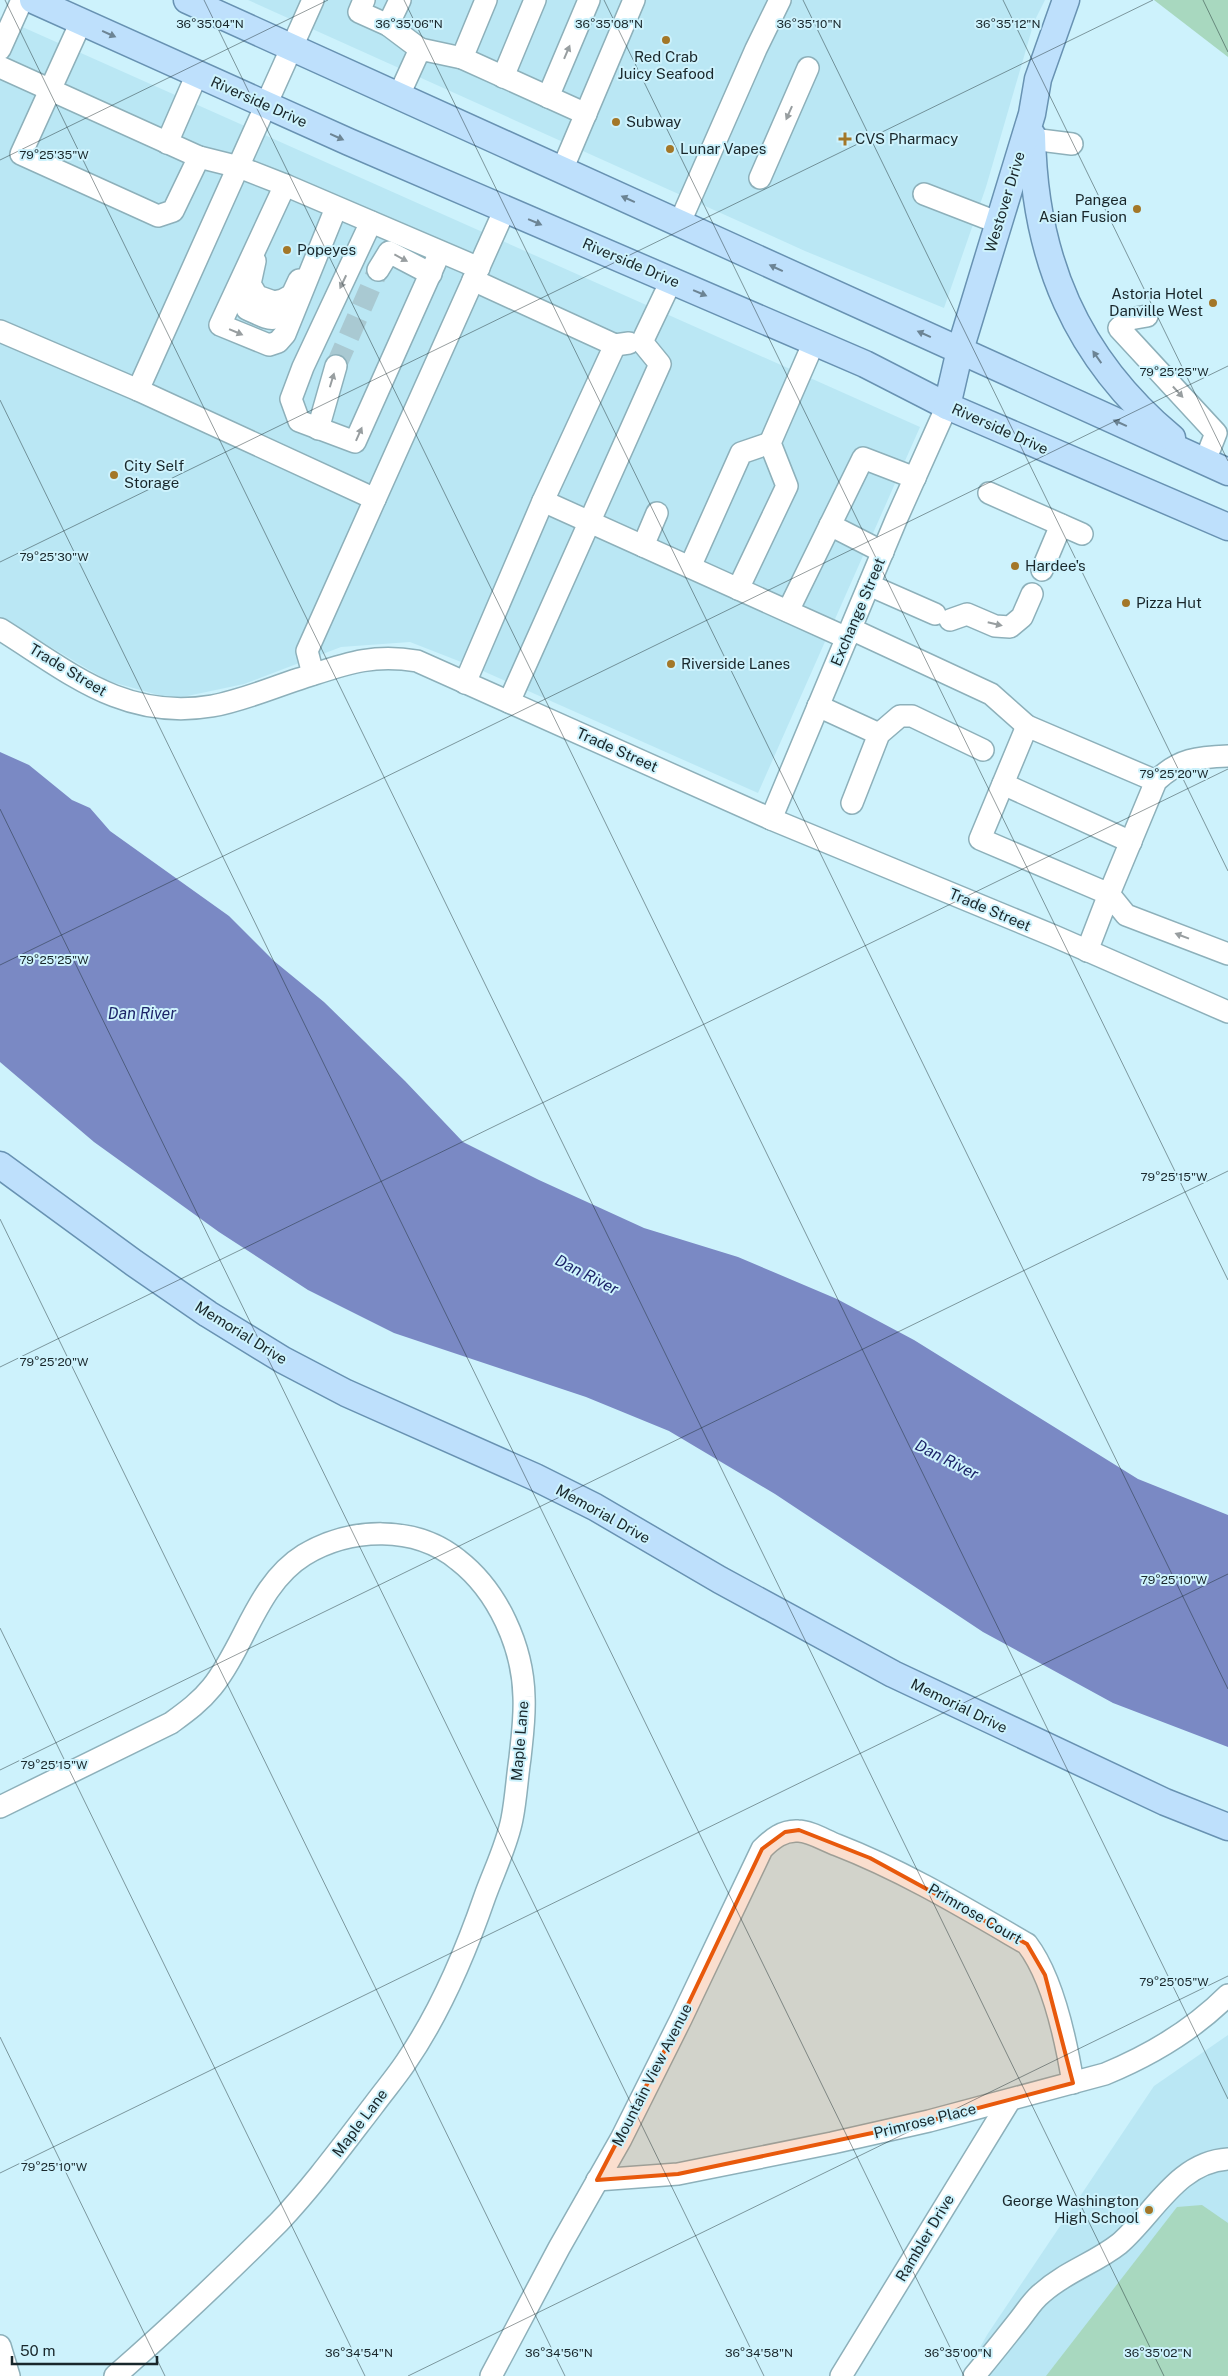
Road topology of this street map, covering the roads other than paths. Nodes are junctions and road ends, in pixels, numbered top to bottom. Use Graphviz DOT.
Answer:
graph roads {
  1 [pos="22,0"];
  2 [pos="33,0"];
  3 [pos="187,0"];
  4 [pos="313,0"];
  5 [pos="400,0"];
  6 [pos="476,0"];
  7 [pos="486,0"];
  8 [pos="535,0"];
  9 [pos="589,0"];
  10 [pos="634,0"];
  11 [pos="780,0"];
  12 [pos="1066,0"];
  13 [pos="361,6"];
  14 [pos="81,22"];
  15 [pos="388,25"];
  16 [pos="292,47"];
  17 [pos="0,49"];
  18 [pos="420,49"];
  19 [pos="466,49"];
  20 [pos="0,67"];
  21 [pos="808,68"];
  22 [pos="197,74"];
  23 [pos="503,76"];
  24 [pos="50,90"];
  25 [pos="399,95"];
  26 [pos="548,97"];
  27 [pos="268,106"];
  28 [pos="586,114"];
  29 [pos="1032,126"];
  30 [pos="167,143"];
  31 [pos="1072,144"];
  32 [pos="199,157"];
  33 [pos="239,167"];
  34 [pos="562,170"];
  35 [pos="760,178"];
  36 [pos="285,185"];
  37 [pos="924,194"];
  38 [pos="336,208"];
  39 [pos="505,209"];
  40 [pos="371,222"];
  41 [pos="680,222"];
  42 [pos="999,223"];
  43 [pos="261,237"];
  44 [pos="319,252"];
  45 [pos="440,252"];
  46 [pos="378,270"];
  47 [pos="431,274"];
  48 [pos="476,274"];
  49 [pos="671,281"];
  50 [pos="1147,316"];
  51 [pos="0,331"];
  52 [pos="642,342"];
  53 [pos="814,342"];
  54 [pos="615,345"];
  55 [pos="960,350"];
  56 [pos="336,366"];
  57 [pos="138,390"];
  58 [pos="947,406"];
  59 [pos="318,429"];
  60 [pos="770,442"];
  61 [pos="1208,463"];
  62 [pos="915,478"];
  63 [pos="989,493"];
  64 [pos="375,499"];
  65 [pos="543,501"];
  66 [pos="657,514"];
  67 [pos="590,522"];
  68 [pos="1062,525"];
  69 [pos="830,526"];
  70 [pos="1228,527"];
  71 [pos="1082,534"];
  72 [pos="642,546"];
  73 [pos="883,552"];
  74 [pos="690,567"];
  75 [pos="1042,570"];
  76 [pos="869,585"];
  77 [pos="738,589"];
  78 [pos="1032,594"];
  79 [pos="788,611"];
  80 [pos="0,629"];
  81 [pos="849,633"];
  82 [pos="313,674"];
  83 [pos="465,682"];
  84 [pos="509,702"];
  85 [pos="818,706"];
  86 [pos="1027,726"];
  87 [pos="878,734"];
  88 [pos="983,750"];
  89 [pos="1228,756"];
  90 [pos="1156,781"];
  91 [pos="1002,784"];
  92 [pos="852,803"];
  93 [pos="771,819"];
  94 [pos="1131,842"];
  95 [pos="1109,894"];
  96 [pos="1086,951"];
  97 [pos="1228,954"];
  98 [pos="1228,1012"];
  99 [pos="0,1164"];
  100 [pos="0,1807"];
  101 [pos="1228,1827"];
  102 [pos="842,1847"];
  103 [pos="1228,1995"];
  104 [pos="1073,2083"];
  105 [pos="1010,2100"];
  106 [pos="1228,2159"];
  107 [pos="597,2180"];
  108 [pos="0,2346"];
  109 [pos="9,2376"];
  110 [pos="115,2376"];
  111 [pos="491,2376"];
  112 [pos="841,2376"];
  113 [pos="974,2376"];
  1 -- 17 [label="street"];
  2 -- 14 [label="main road, Riverside Drive"];
  3 -- 16 [label="main road"];
  4 -- 16 [label="street"];
  5 -- 15 [label="street"];
  6 -- 19 [label="street"];
  7 -- 19 [label="street"];
  8 -- 23 [label="street"];
  26 -- 9 [label="street, one-way"];
  10 -- 28 [label="street"];
  11 -- 41 [label="street"];
  12 -- 29 [label="main road, Westover Drive"];
  13 -- 15 [label="street"];
  14 -- 22 [label="main road, Riverside Drive, one-way"];
  14 -- 24 [label="street"];
  15 -- 18 [label="street"];
  16 -- 25 [label="main road"];
  16 -- 27 [label="street"];
  18 -- 19 [label="street"];
  18 -- 25 [label="street"];
  19 -- 23 [label="street"];
  20 -- 24 [label="street"];
  21 -- 35 [label="street, one-way"];
  22 -- 27 [label="main road, Riverside Drive"];
  22 -- 30 [label="street"];
  23 -- 26 [label="street"];
  24 -- 30 [label="street"];
  24 -- 32 [label="street"];
  25 -- 34 [label="main road"];
  26 -- 28 [label="street"];
  27 -- 33 [label="street"];
  27 -- 39 [label="main road, Riverside Drive, one-way"];
  28 -- 34 [label="street"];
  29 -- 31 [label="street"];
  29 -- 42 [label="main road, Westover Drive"];
  61 -- 29 [label="main road, one-way"];
  30 -- 32 [label="street"];
  32 -- 33 [label="street"];
  33 -- 36 [label="street"];
  33 -- 57 [label="street"];
  41 -- 34 [label="main road, one-way"];
  36 -- 38 [label="street"];
  36 -- 43 [label="street"];
  37 -- 42 [label="street"];
  38 -- 40 [label="street"];
  38 -- 44 [label="street"];
  39 -- 48 [label="street"];
  39 -- 49 [label="main road, Riverside Drive, one-way"];
  40 -- 45 [label="street"];
  40 -- 59 [label="street, one-way"];
  55 -- 41 [label="main road, one-way"];
  42 -- 55 [label="main road, Westover Drive"];
  43 -- 44 [label="street"];
  43 -- 44 [label="street, one-way"];
  45 -- 47 [label="street"];
  45 -- 48 [label="street"];
  46 -- 47 [label="street, one-way"];
  59 -- 47 [label="street, one-way"];
  48 -- 54 [label="street"];
  48 -- 64 [label="street"];
  49 -- 52 [label="street"];
  49 -- 53 [label="main road, Riverside Drive, one-way"];
  50 -- 61 [label="street, one-way"];
  51 -- 57 [label="street"];
  52 -- 54 [label="street"];
  52 -- 67 [label="street"];
  53 -- 58 [label="main road, Riverside Drive"];
  53 -- 60 [label="street"];
  54 -- 65 [label="street"];
  55 -- 58 [label="main road, Westover Drive"];
  61 -- 55 [label="main road, one-way"];
  59 -- 56 [label="street, one-way"];
  57 -- 64 [label="street"];
  58 -- 62 [label="street, Exchange Street"];
  58 -- 70 [label="main road, Riverside Drive"];
  60 -- 74 [label="street"];
  60 -- 77 [label="street"];
  62 -- 69 [label="street"];
  62 -- 73 [label="street, Exchange Street"];
  63 -- 68 [label="street"];
  64 -- 82 [label="street"];
  65 -- 67 [label="street"];
  65 -- 83 [label="street"];
  66 -- 72 [label="street"];
  67 -- 72 [label="street"];
  67 -- 84 [label="street"];
  68 -- 71 [label="street"];
  68 -- 75 [label="street"];
  69 -- 73 [label="street"];
  69 -- 79 [label="street"];
  72 -- 74 [label="street"];
  73 -- 76 [label="street, Exchange Street"];
  74 -- 77 [label="street"];
  76 -- 78 [label="street, one-way"];
  76 -- 81 [label="street, Exchange Street"];
  77 -- 79 [label="street"];
  79 -- 81 [label="street"];
  80 -- 82 [label="street, Trade Street"];
  81 -- 85 [label="street, Exchange Street"];
  81 -- 86 [label="street"];
  82 -- 83 [label="street, Trade Street"];
  83 -- 84 [label="street, Trade Street"];
  84 -- 93 [label="street, Trade Street"];
  85 -- 87 [label="street"];
  85 -- 93 [label="street, Exchange Street"];
  86 -- 90 [label="street"];
  86 -- 91 [label="street"];
  87 -- 88 [label="street"];
  87 -- 92 [label="street"];
  89 -- 90 [label="street"];
  90 -- 94 [label="street"];
  91 -- 94 [label="street"];
  91 -- 95 [label="street"];
  93 -- 96 [label="street, Trade Street"];
  94 -- 95 [label="street"];
  95 -- 96 [label="street"];
  97 -- 95 [label="street, one-way"];
  96 -- 98 [label="street, Trade Street"];
  99 -- 101 [label="main road, Memorial Drive"];
  100 -- 110 [label="street, Maple Lane"];
  102 -- 104 [label="street, Primrose Court"];
  102 -- 107 [label="street, Mountain View Avenue"];
  103 -- 104 [label="street, Primrose Place"];
  104 -- 105 [label="street, Primrose Place"];
  105 -- 107 [label="street, Primrose Place"];
  105 -- 112 [label="street, Rambler Drive"];
  106 -- 113 [label="street"];
  107 -- 111 [label="street, Mountain View Avenue"];
  108 -- 109 [label="street"];
}
